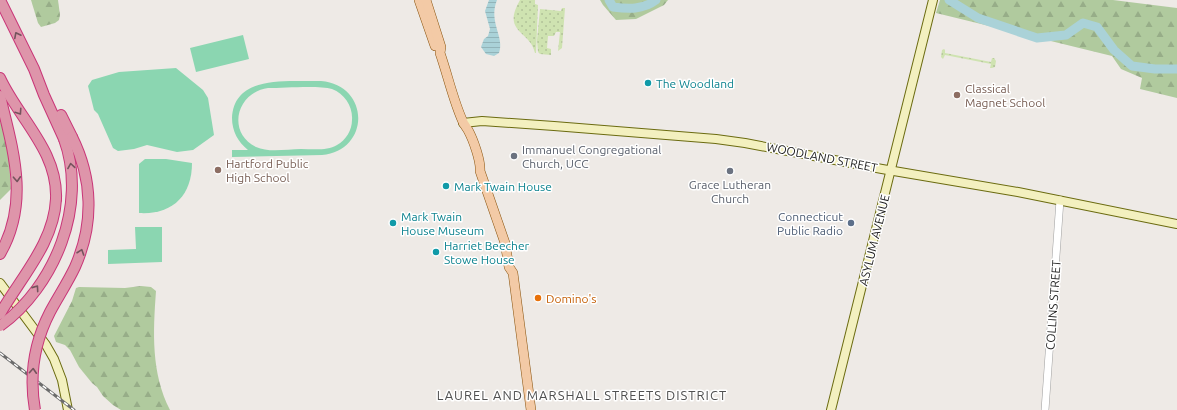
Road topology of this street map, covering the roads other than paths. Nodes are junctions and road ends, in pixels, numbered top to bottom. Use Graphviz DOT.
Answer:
graph roads {
  1 [pos="0,0"];
  2 [pos="419,0"];
  3 [pos="426,0"];
  4 [pos="933,4"];
  5 [pos="440,53"];
  6 [pos="0,78"];
  7 [pos="0,96"];
  8 [pos="463,123"];
  9 [pos="68,138"];
  10 [pos="890,170"];
  11 [pos="1060,200"];
  12 [pos="1177,224"];
  13 [pos="0,254"];
  14 [pos="0,283"];
  15 [pos="0,314"];
  16 [pos="0,326"];
  17 [pos="35,410"];
  18 [pos="68,410"];
  19 [pos="530,410"];
  20 [pos="831,410"];
  21 [pos="1045,410"];
  9 -- 1 [label="highway, one-way"];
  2 -- 5 [label="main road"];
  3 -- 5 [label="main road"];
  4 -- 10 [label="main road, ASYLUM AVENUE"];
  5 -- 8 [label="main road"];
  6 -- 15 [label="highway, one-way, bridge"];
  7 -- 13 [label="highway, one-way"];
  8 -- 10 [label="main road, WOODLAND STREET"];
  8 -- 19 [label="main road"];
  16 -- 9 [label="highway, one-way, bridge"];
  17 -- 9 [label="highway, one-way, bridge"];
  10 -- 11 [label="main road, WOODLAND STREET"];
  10 -- 20 [label="main road, ASYLUM AVENUE"];
  11 -- 12 [label="main road, WOODLAND STREET"];
  11 -- 21 [label="street, COLLINS STREET"];
  14 -- 18 [label="main road"];
}
